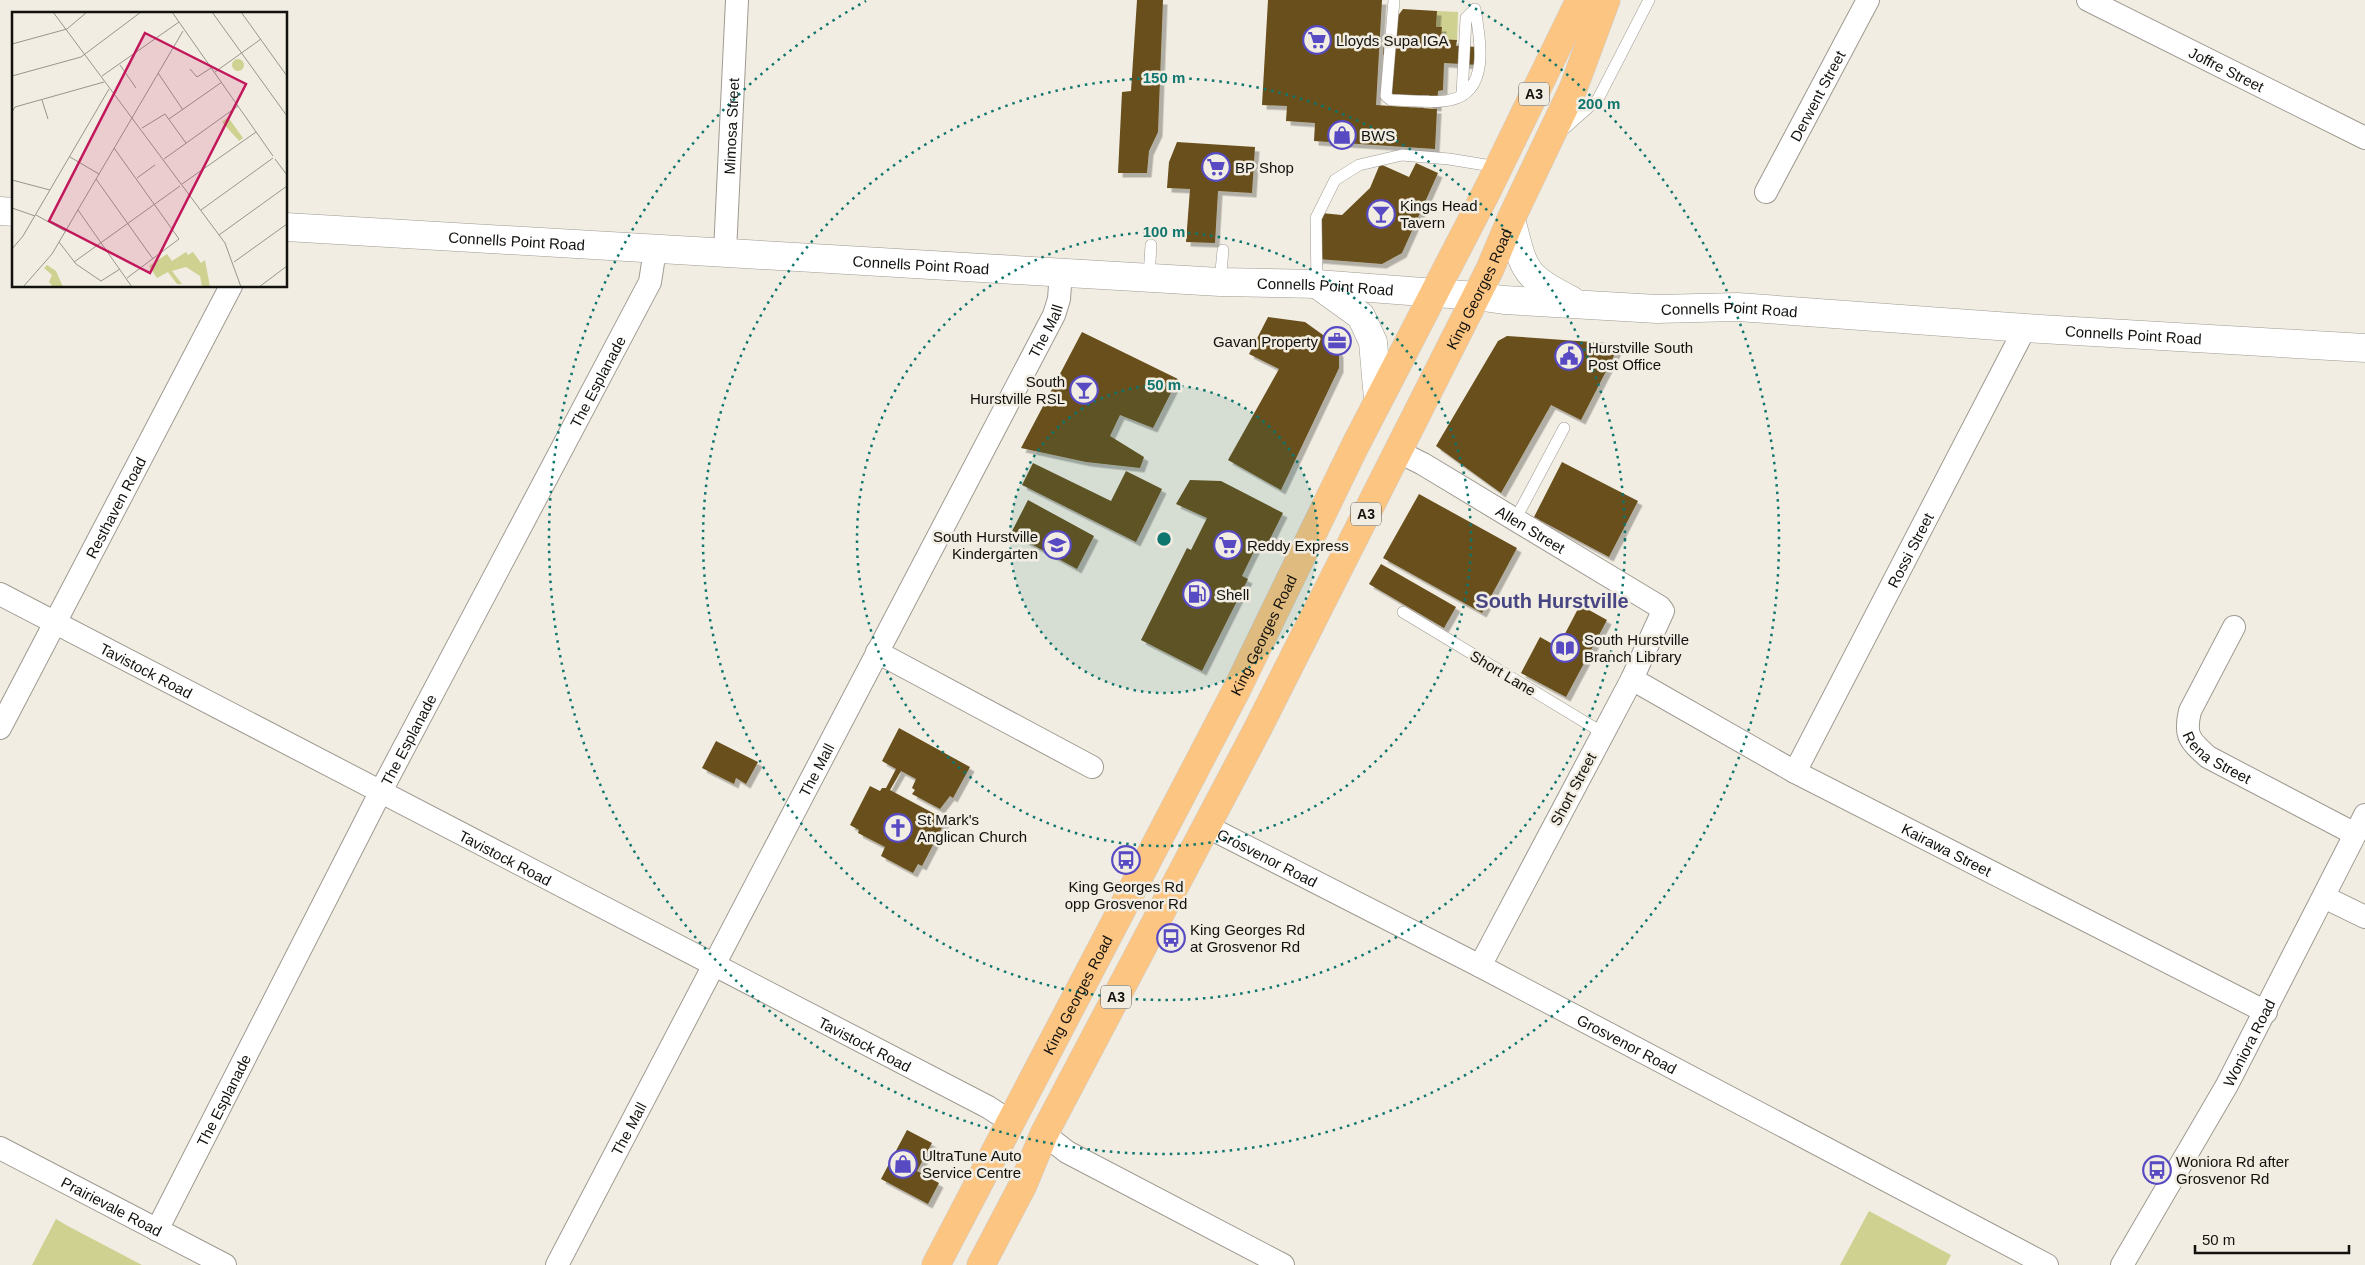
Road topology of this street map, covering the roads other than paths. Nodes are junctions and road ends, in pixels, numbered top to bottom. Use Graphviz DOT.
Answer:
graph roads {
  1 [pos="737,0"];
  2 [pos="1394,0"];
  3 [pos="1580,0"];
  4 [pos="1606,0"];
  5 [pos="1649,0"];
  6 [pos="1868,0"];
  7 [pos="2088,0"];
  8 [pos="1462,95"];
  9 [pos="2365,138"];
  10 [pos="1545,146"];
  11 [pos="1498,166"];
  12 [pos="1766,192"];
  13 [pos="1511,220"];
  14 [pos="288,227"];
  15 [pos="1151,245"];
  16 [pos="655,250"];
  17 [pos="1223,250"];
  18 [pos="724,252"];
  19 [pos="1060,271"];
  20 [pos="1149,277"];
  21 [pos="1220,282"];
  22 [pos="1317,284"];
  23 [pos="230,288"];
  24 [pos="1434,292"];
  25 [pos="1476,296"];
  26 [pos="1576,303"];
  27 [pos="2025,328"];
  28 [pos="2365,348"];
  29 [pos="1378,399"];
  30 [pos="1564,428"];
  31 [pos="1397,452"];
  32 [pos="1515,520"];
  33 [pos="0,594"];
  34 [pos="1663,611"];
  35 [pos="1402,612"];
  36 [pos="55,622"];
  37 [pos="2234,627"];
  38 [pos="877,652"];
  39 [pos="1632,679"];
  40 [pos="0,728"];
  41 [pos="1603,733"];
  42 [pos="1092,767"];
  43 [pos="1795,772"];
  44 [pos="381,791"];
  45 [pos="2360,824"];
  46 [pos="1206,826"];
  47 [pos="2324,897"];
  48 [pos="2365,917"];
  49 [pos="1480,966"];
  50 [pos="713,967"];
  51 [pos="2266,1012"];
  52 [pos="1011,1122"];
  53 [pos="1044,1134"];
  54 [pos="0,1148"];
  55 [pos="157,1230"];
  56 [pos="225,1265"];
  57 [pos="558,1265"];
  58 [pos="936,1265"];
  59 [pos="982,1265"];
  60 [pos="1283,1265"];
  61 [pos="2047,1265"];
  62 [pos="2122,1265"];
  1 -- 18 [label="street, Mimosa Street"];
  2 -- 8 [label="lane"];
  3 -- 11 [label="highway, King Georges Road / A3"];
  4 -- 10 [label="highway, King Georges Road / A3"];
  5 -- 10 [label="lane"];
  6 -- 12 [label="street, Derwent Street"];
  7 -- 9 [label="street, Joffre Street"];
  8 -- 8 [label="lane"];
  10 -- 13 [label="highway, King Georges Road / A3"];
  11 -- 22 [label="lane"];
  11 -- 24 [label="highway, King Georges Road / A3"];
  13 -- 25 [label="highway, King Georges Road / A3"];
  13 -- 26 [label="street"];
  14 -- 16 [label="street, Connells Point Road"];
  15 -- 20 [label="lane"];
  16 -- 18 [label="street, Connells Point Road"];
  16 -- 44 [label="street, The Esplanade"];
  17 -- 21 [label="lane"];
  18 -- 19 [label="street, Connells Point Road"];
  19 -- 20 [label="street, Connells Point Road"];
  19 -- 38 [label="street, The Mall"];
  20 -- 21 [label="street, Connells Point Road"];
  21 -- 22 [label="street, Connells Point Road"];
  22 -- 24 [label="street, Connells Point Road"];
  22 -- 29 [label="street"];
  23 -- 36 [label="street, Resthaven Road"];
  24 -- 25 [label="street, Connells Point Road"];
  24 -- 29 [label="highway, King Georges Road / A3"];
  25 -- 26 [label="street, Connells Point Road"];
  25 -- 31 [label="highway, King Georges Road / A3"];
  26 -- 27 [label="street, Connells Point Road"];
  27 -- 28 [label="street, Connells Point Road"];
  27 -- 43 [label="street, Rossi Street"];
  29 -- 52 [label="highway, King Georges Road / A3"];
  30 -- 32 [label="lane"];
  31 -- 32 [label="street, Allen Street"];
  31 -- 46 [label="highway, King Georges Road / A3"];
  32 -- 34 [label="street, Allen Street"];
  33 -- 36 [label="street, Tavistock Road"];
  34 -- 39 [label="street, Short Street"];
  35 -- 41 [label="lane, Short Lane"];
  36 -- 40 [label="street, Resthaven Road"];
  36 -- 44 [label="street, Tavistock Road"];
  37 -- 45 [label="street, Rena Street"];
  38 -- 42 [label="street"];
  38 -- 50 [label="street, The Mall"];
  39 -- 41 [label="street, Short Street"];
  39 -- 43 [label="street, Kairawa Street"];
  41 -- 49 [label="street, Short Street"];
  43 -- 51 [label="street, Kairawa Street"];
  44 -- 50 [label="street, Tavistock Road"];
  44 -- 55 [label="street, The Esplanade"];
  45 -- 47 [label="street, Woniora Road"];
  46 -- 49 [label="street, Grosvenor Road"];
  46 -- 53 [label="highway, King Georges Road / A3"];
  47 -- 48 [label="street"];
  47 -- 51 [label="street, Woniora Road"];
  49 -- 61 [label="street, Grosvenor Road"];
  50 -- 52 [label="street, Tavistock Road"];
  50 -- 57 [label="street, The Mall"];
  51 -- 62 [label="street, Woniora Road"];
  52 -- 58 [label="highway, King Georges Road / A3"];
  53 -- 59 [label="highway, King Georges Road / A3"];
  53 -- 60 [label="street"];
  54 -- 55 [label="street, Prairievale Road"];
  55 -- 56 [label="street, Prairievale Road"];
}
